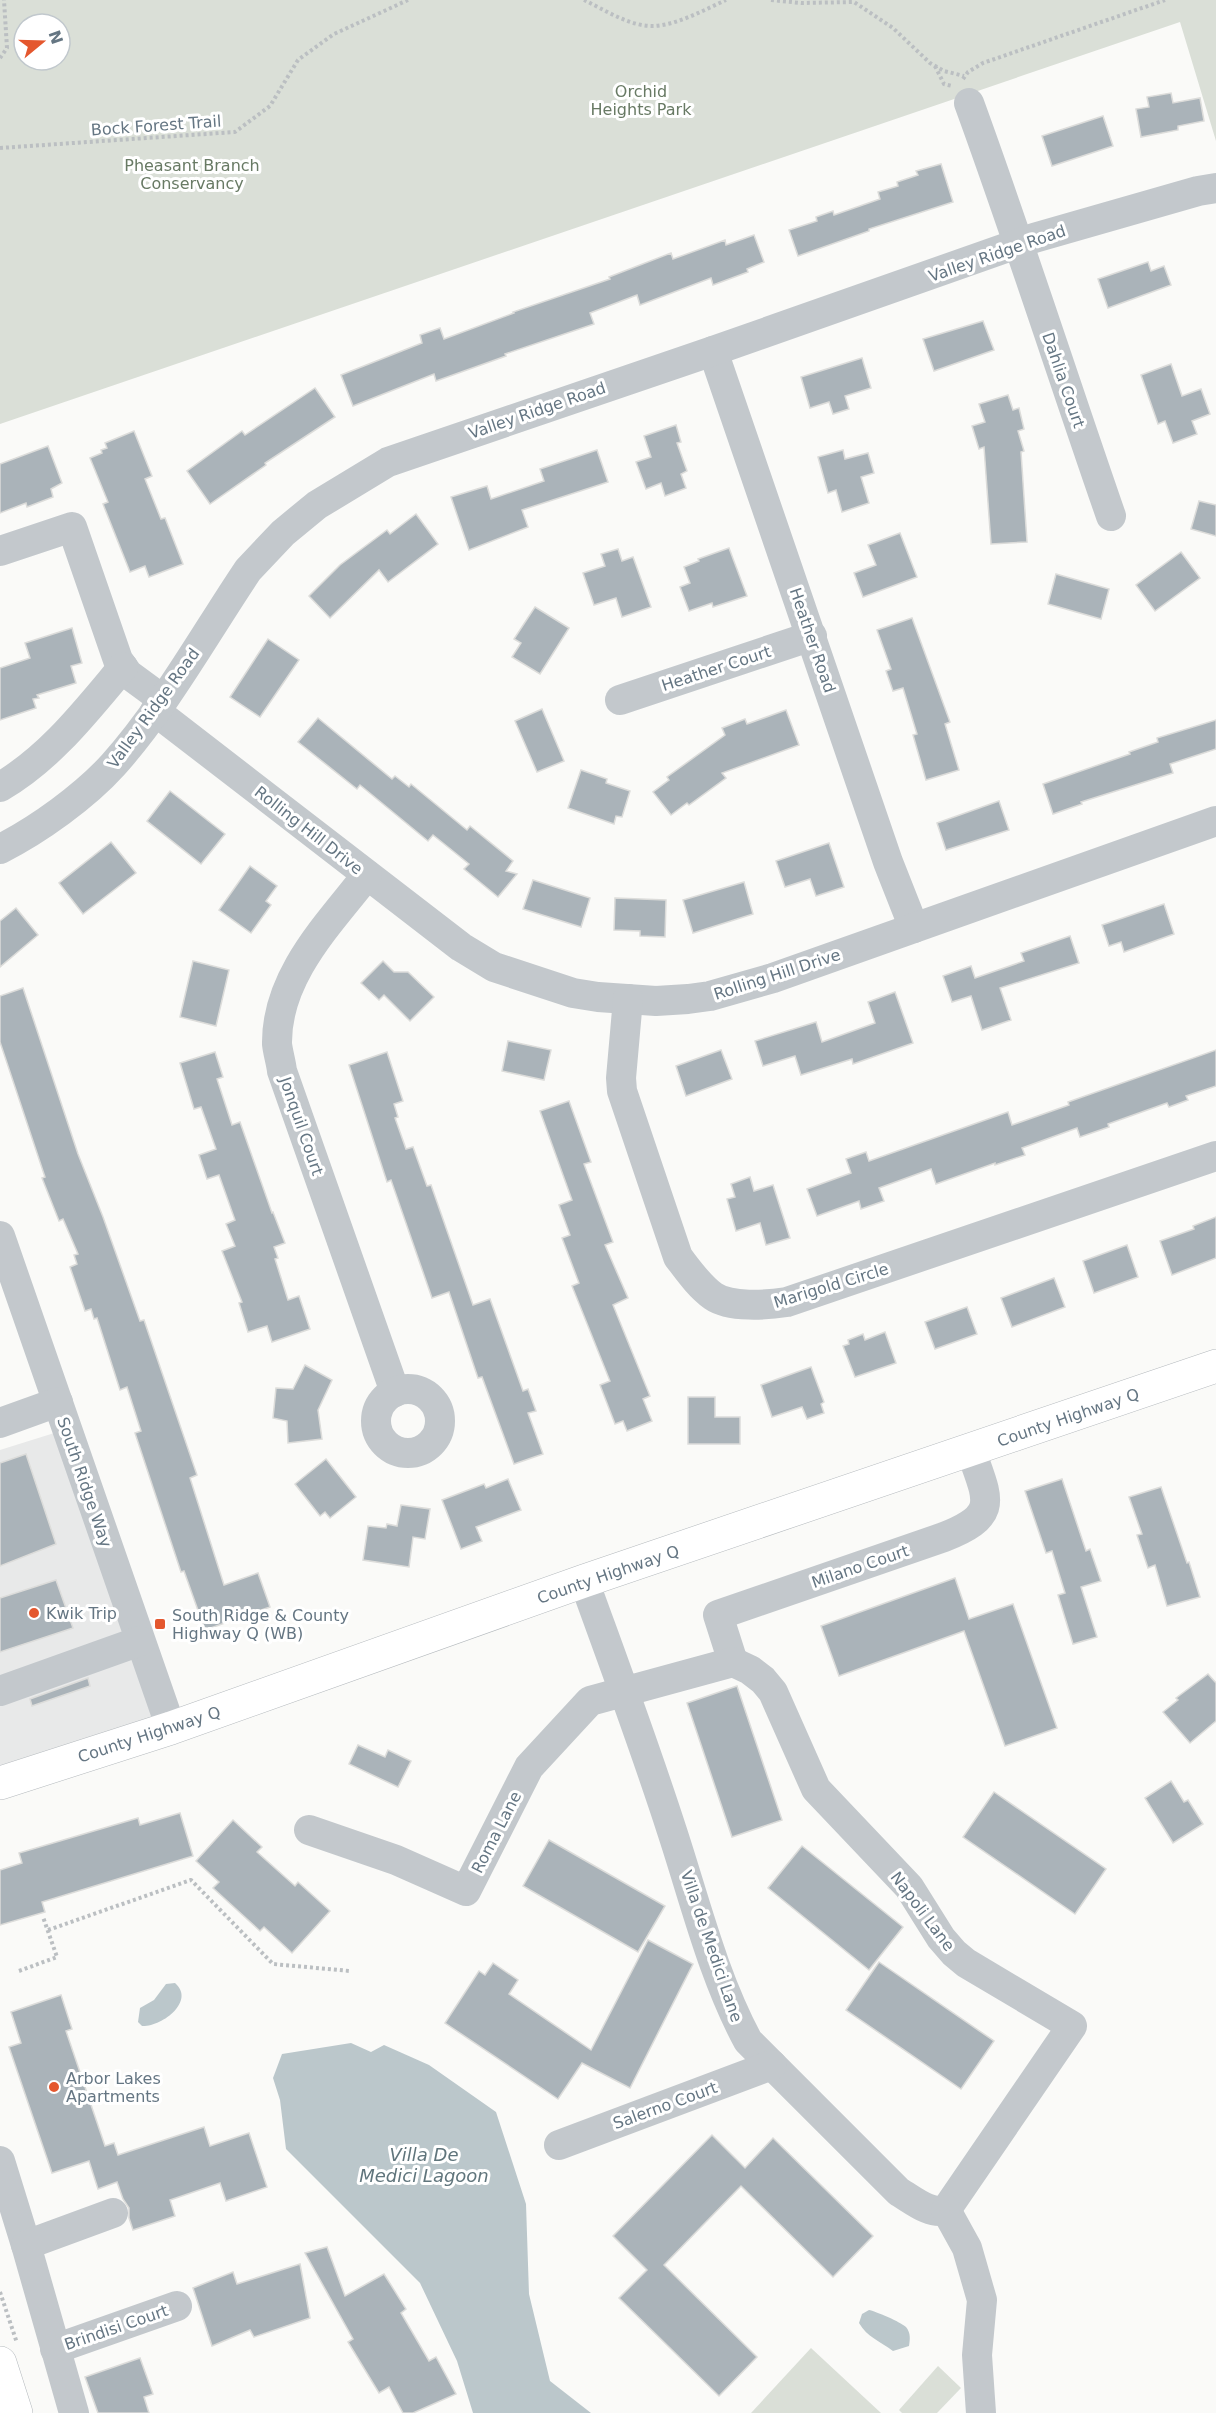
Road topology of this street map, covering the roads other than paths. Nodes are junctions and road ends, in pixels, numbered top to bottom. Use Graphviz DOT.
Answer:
graph roads {
  1 [pos="964,95"];
  2 [pos="1216,188"];
  3 [pos="1020,243"];
  4 [pos="713,351"];
  5 [pos="1111,516"];
  6 [pos="0,551"];
  7 [pos="812,636"];
  8 [pos="123,667"];
  9 [pos="620,700"];
  10 [pos="158,705"];
  11 [pos="0,787"];
  12 [pos="1216,821"];
  13 [pos="0,849"];
  14 [pos="367,875"];
  15 [pos="914,928"];
  16 [pos="628,999"];
  17 [pos="1216,1156"];
  18 [pos="0,1236"];
  19 [pos="1216,1366"];
  20 [pos="395,1392"];
  21 [pos="58,1402"];
  22 [pos="0,1423"];
  23 [pos="971,1451"];
  24 [pos="584,1581"];
  25 [pos="140,1641"];
  26 [pos="733,1662"];
  27 [pos="0,1690"];
  28 [pos="624,1693"];
  29 [pos="171,1728"];
  30 [pos="1,1783"];
  31 [pos="309,1830"];
  32 [pos="772,2065"];
  33 [pos="559,2145"];
  34 [pos="0,2161"];
  35 [pos="951,2203"];
  36 [pos="113,2213"];
  37 [pos="26,2245"];
  38 [pos="177,2306"];
  39 [pos="56,2349"];
  40 [pos="0,2363"];
  41 [pos="16,2413"];
  42 [pos="74,2413"];
  43 [pos="981,2413"];
  1 -- 3 [label="street, Dahlia Court"];
  2 -- 3 [label="street, Valley Ridge Road"];
  3 -- 4 [label="street, Valley Ridge Road"];
  3 -- 5 [label="street, Dahlia Court"];
  4 -- 7 [label="street, Heather Road"];
  4 -- 10 [label="street, Valley Ridge Road"];
  6 -- 8 [label="street"];
  7 -- 9 [label="street, Heather Court"];
  7 -- 15 [label="street, Heather Road"];
  8 -- 10 [label="street, Rolling Hill Drive"];
  8 -- 11 [label="street"];
  10 -- 13 [label="street, Valley Ridge Road"];
  10 -- 14 [label="street, Rolling Hill Drive"];
  12 -- 15 [label="street, Rolling Hill Drive"];
  14 -- 16 [label="street, Rolling Hill Drive"];
  14 -- 20 [label="street, Jonquil Court"];
  15 -- 16 [label="street, Rolling Hill Drive"];
  16 -- 17 [label="street, Marigold Circle"];
  18 -- 21 [label="street, South Ridge Way"];
  19 -- 23 [label="main road, County Highway Q"];
  21 -- 22 [label="street"];
  21 -- 25 [label="street, South Ridge Way"];
  23 -- 24 [label="main road, County Highway Q"];
  23 -- 26 [label="street, Milano Court"];
  24 -- 28 [label="street, Villa de Medici Lane"];
  24 -- 29 [label="main road, County Highway Q"];
  25 -- 27 [label="street"];
  25 -- 29 [label="street, South Ridge Way"];
  26 -- 28 [label="street"];
  26 -- 35 [label="street, Napoli Lane"];
  28 -- 31 [label="street, Roma Lane"];
  28 -- 32 [label="street, Villa de Medici Lane"];
  29 -- 30 [label="main road, County Highway Q"];
  32 -- 33 [label="street, Salerno Court"];
  32 -- 35 [label="street, Villa de Medici Lane"];
  34 -- 37 [label="street"];
  35 -- 43 [label="street"];
  36 -- 37 [label="street"];
  37 -- 39 [label="street"];
  38 -- 39 [label="street, Brindisi Court"];
  39 -- 42 [label="street"];
  40 -- 41 [label="main road"];
}
